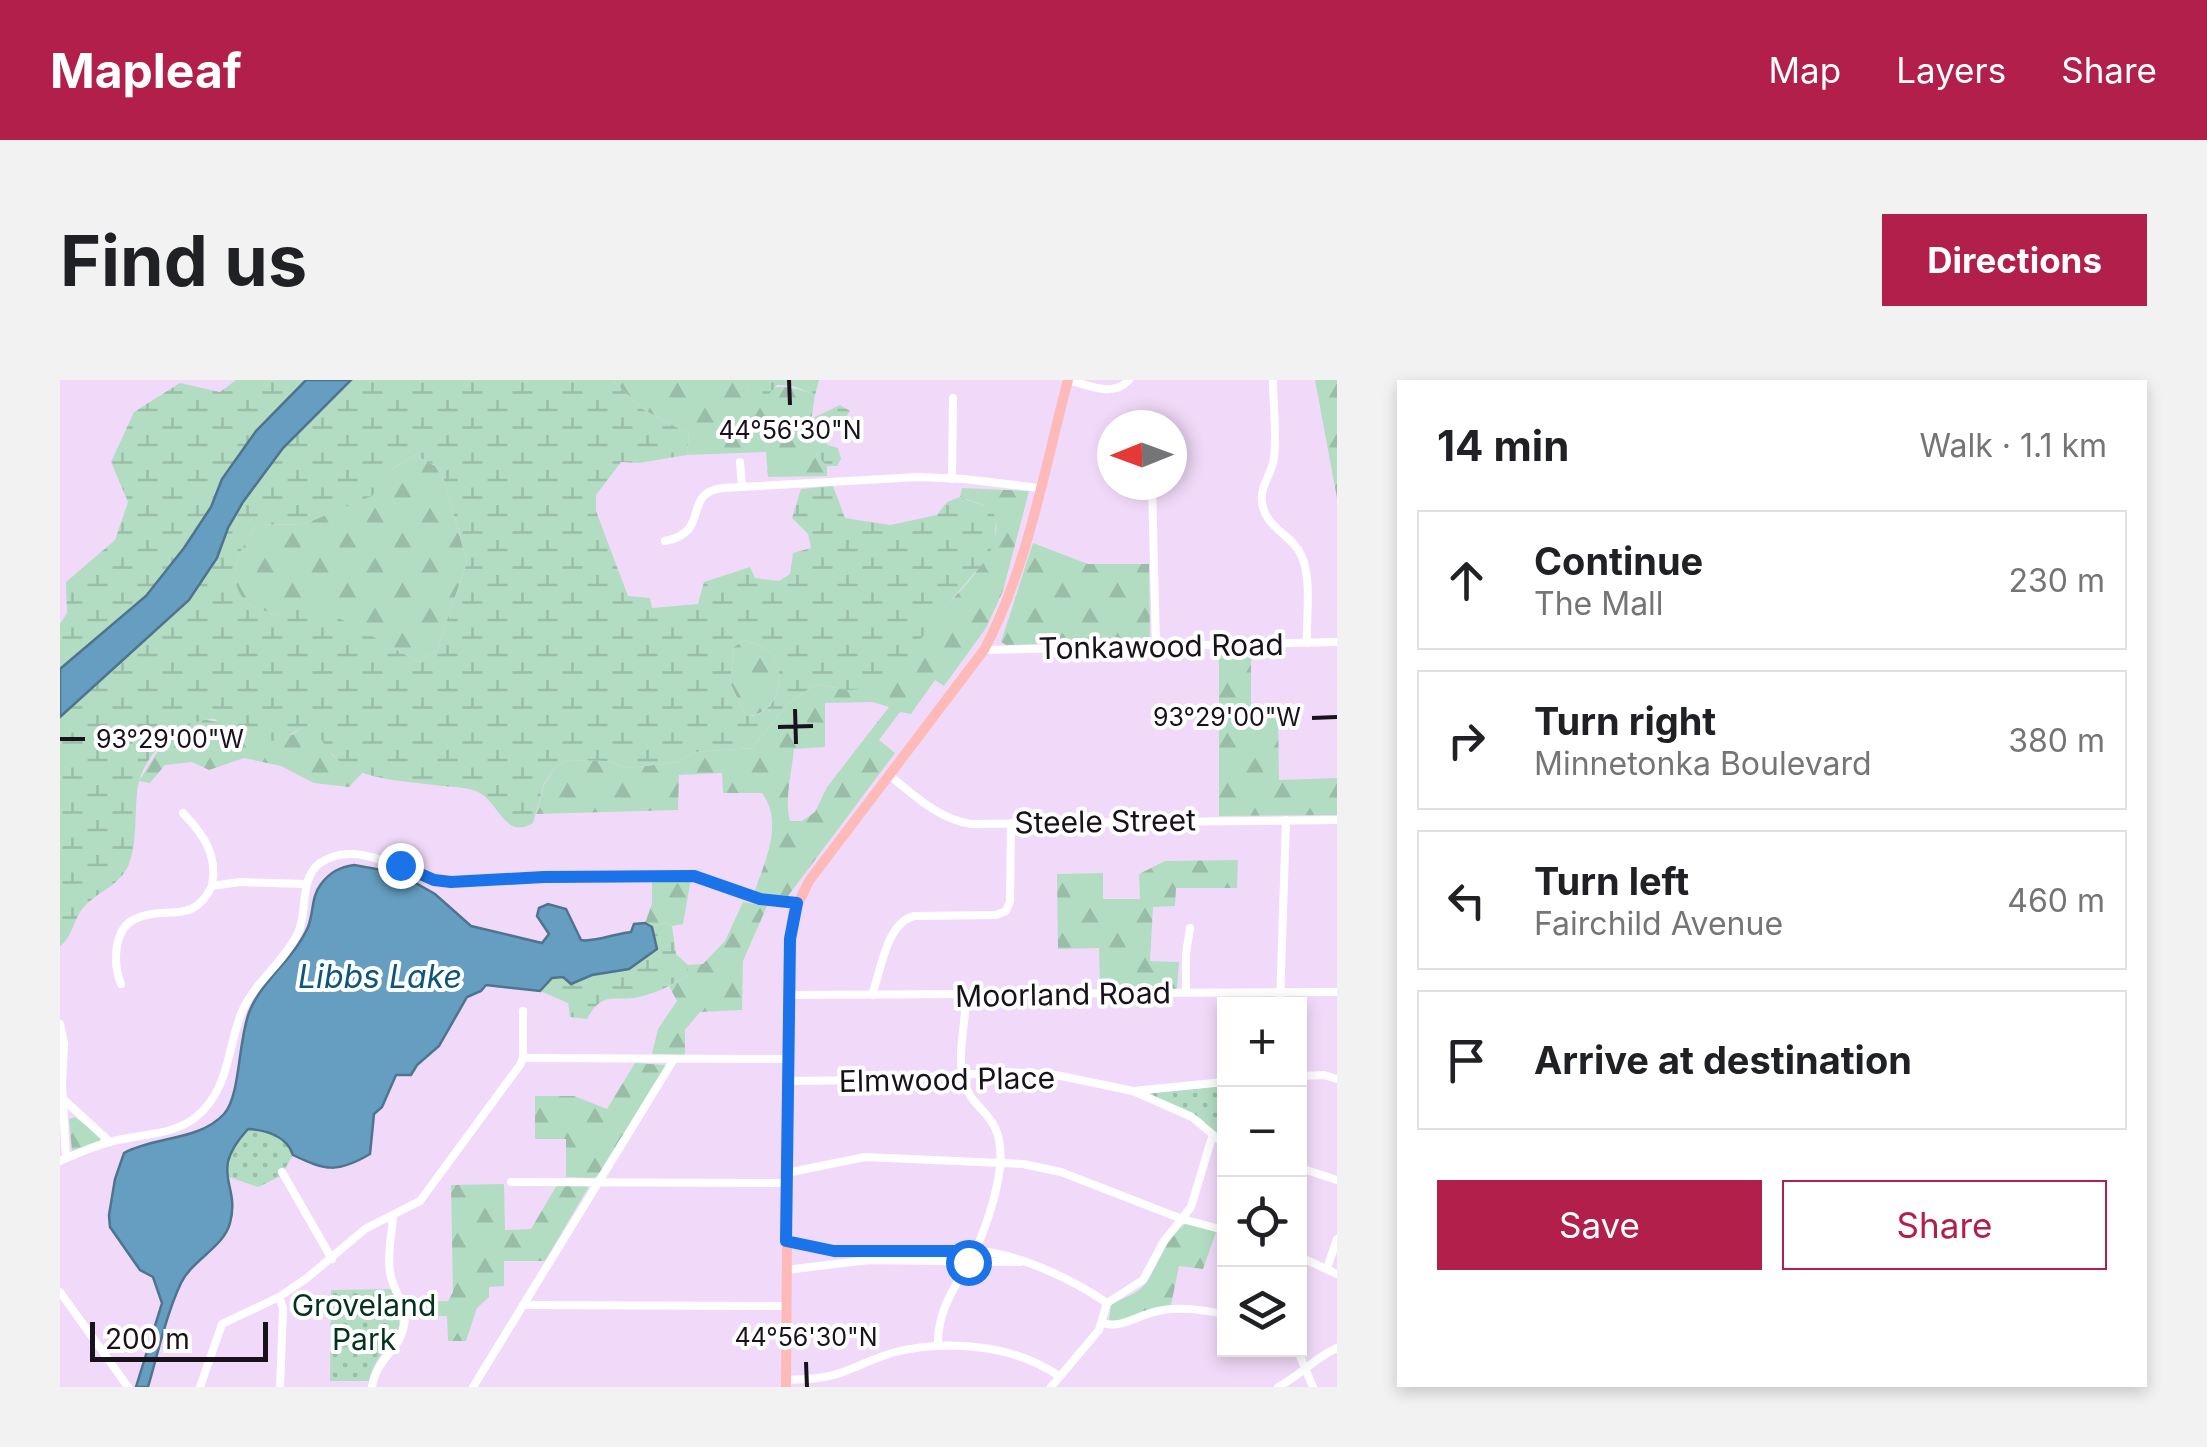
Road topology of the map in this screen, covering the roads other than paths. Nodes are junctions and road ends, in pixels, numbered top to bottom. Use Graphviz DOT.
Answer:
graph roads {
  1 [pos="1068,380"];
  2 [pos="1130,380"];
  3 [pos="1273,380"];
  4 [pos="952,398"];
  5 [pos="740,462"];
  6 [pos="952,479"];
  7 [pos="742,486"];
  8 [pos="1040,488"];
  9 [pos="1152,500"];
  10 [pos="664,541"];
  11 [pos="1306,642"];
  12 [pos="1337,642"];
  13 [pos="1156,645"];
  14 [pos="984,650"];
  15 [pos="889,775"];
  16 [pos="183,814"];
  17 [pos="1286,820"];
  18 [pos="1337,820"];
  19 [pos="1011,822"];
  20 [pos="306,884"];
  21 [pos="212,886"];
  22 [pos="797,903"];
  23 [pos="1190,928"];
  24 [pos="121,984"];
  25 [pos="1337,992"];
  26 [pos="1186,993"];
  27 [pos="1282,993"];
  28 [pos="788,995"];
  29 [pos="872,995"];
  30 [pos="966,995"];
  31 [pos="1281,997"];
  32 [pos="523,1011"];
  33 [pos="60,1024"];
  34 [pos="523,1058"];
  35 [pos="674,1059"];
  36 [pos="787,1059"];
  37 [pos="962,1075"];
  38 [pos="1307,1076"];
  39 [pos="1337,1080"];
  40 [pos="787,1081"];
  41 [pos="1217,1083"];
  42 [pos="1133,1091"];
  43 [pos="63,1099"];
  44 [pos="1212,1137"];
  45 [pos="1217,1140"];
  46 [pos="110,1142"];
  47 [pos="63,1160"];
  48 [pos="1000,1163"];
  49 [pos="1307,1170"];
  50 [pos="282,1172"];
  51 [pos="786,1178"];
  52 [pos="1337,1180"];
  53 [pos="598,1181"];
  54 [pos="511,1182"];
  55 [pos="393,1216"];
  56 [pos="1182,1219"];
  57 [pos="1217,1228"];
  58 [pos="1337,1239"];
  59 [pos="786,1241"];
  60 [pos="975,1251"];
  61 [pos="332,1258"];
  62 [pos="1307,1259"];
  63 [pos="968,1262"];
  64 [pos="1020,1262"];
  65 [pos="1326,1268"];
  66 [pos="786,1270"];
  67 [pos="1337,1274"];
  68 [pos="60,1292"];
  69 [pos="279,1297"];
  70 [pos="1107,1302"];
  71 [pos="523,1305"];
  72 [pos="786,1306"];
  73 [pos="1217,1314"];
  74 [pos="1102,1323"];
  75 [pos="938,1346"];
  76 [pos="1337,1348"];
  77 [pos="1300,1357"];
  78 [pos="1306,1367"];
  79 [pos="1055,1381"];
  80 [pos="786,1384"];
  81 [pos="128,1387"];
  82 [pos="200,1387"];
  83 [pos="280,1387"];
  84 [pos="372,1387"];
  85 [pos="472,1387"];
  86 [pos="1068,1387"];
  87 [pos="1278,1387"];
  88 [pos="1313,1387"];
  1 -- 2 [label="street"];
  1 -- 8 [label="main road"];
  3 -- 11 [label="street"];
  4 -- 6 [label="street"];
  5 -- 7 [label="street"];
  6 -- 7 [label="street"];
  6 -- 8 [label="street"];
  7 -- 10 [label="street"];
  8 -- 14 [label="main road"];
  9 -- 13 [label="street"];
  11 -- 12 [label="street, Tonkawood Road"];
  11 -- 13 [label="street, Tonkawood Road"];
  13 -- 14 [label="street, Tonkawood Road"];
  14 -- 15 [label="main road"];
  15 -- 19 [label="street, Steele Street"];
  15 -- 22 [label="main road"];
  16 -- 21 [label="street"];
  17 -- 18 [label="street, Steele Street"];
  17 -- 19 [label="street, Steele Street"];
  17 -- 27 [label="street"];
  19 -- 29 [label="street"];
  20 -- 21 [label="street"];
  20 -- 22 [label="street"];
  20 -- 46 [label="street"];
  21 -- 24 [label="street"];
  22 -- 28 [label="main road"];
  23 -- 26 [label="street"];
  25 -- 27 [label="street, Moorland Road"];
  26 -- 27 [label="street, Moorland Road"];
  26 -- 30 [label="street, Moorland Road"];
  27 -- 31 [label="street"];
  28 -- 29 [label="street, Moorland Road"];
  28 -- 36 [label="main road"];
  29 -- 30 [label="street, Moorland Road"];
  30 -- 37 [label="street"];
  32 -- 34 [label="street"];
  33 -- 43 [label="street"];
  34 -- 35 [label="street"];
  34 -- 55 [label="street"];
  35 -- 36 [label="street"];
  35 -- 53 [label="street"];
  36 -- 40 [label="main road"];
  37 -- 40 [label="street, Elmwood Place"];
  37 -- 42 [label="street, Elmwood Place"];
  37 -- 48 [label="street"];
  38 -- 39 [label="street"];
  40 -- 51 [label="main road"];
  41 -- 42 [label="street, Elmwood Place"];
  42 -- 44 [label="street"];
  43 -- 46 [label="street"];
  43 -- 47 [label="street"];
  44 -- 45 [label="street"];
  44 -- 56 [label="street"];
  46 -- 47 [label="street"];
  48 -- 51 [label="street"];
  48 -- 56 [label="street"];
  48 -- 60 [label="street"];
  49 -- 52 [label="street"];
  50 -- 61 [label="street"];
  51 -- 53 [label="street"];
  51 -- 59 [label="main road"];
  53 -- 54 [label="street"];
  53 -- 71 [label="street"];
  55 -- 61 [label="street"];
  55 -- 84 [label="street"];
  56 -- 57 [label="street"];
  56 -- 70 [label="street"];
  58 -- 65 [label="street"];
  59 -- 60 [label="street"];
  59 -- 66 [label="main road"];
  60 -- 63 [label="street"];
  60 -- 64 [label="street"];
  61 -- 69 [label="street"];
  62 -- 65 [label="street"];
  63 -- 64 [label="street"];
  63 -- 66 [label="street"];
  63 -- 75 [label="street"];
  64 -- 70 [label="street"];
  65 -- 67 [label="street"];
  66 -- 72 [label="main road"];
  68 -- 81 [label="street"];
  69 -- 82 [label="street"];
  69 -- 83 [label="street"];
  70 -- 74 [label="street"];
  71 -- 72 [label="street"];
  71 -- 85 [label="street"];
  72 -- 80 [label="main road"];
  73 -- 74 [label="street"];
  74 -- 79 [label="street"];
  75 -- 79 [label="street"];
  75 -- 80 [label="street"];
  76 -- 78 [label="street"];
  77 -- 78 [label="street"];
  78 -- 87 [label="street"];
  78 -- 88 [label="street"];
  79 -- 86 [label="street"];
}
